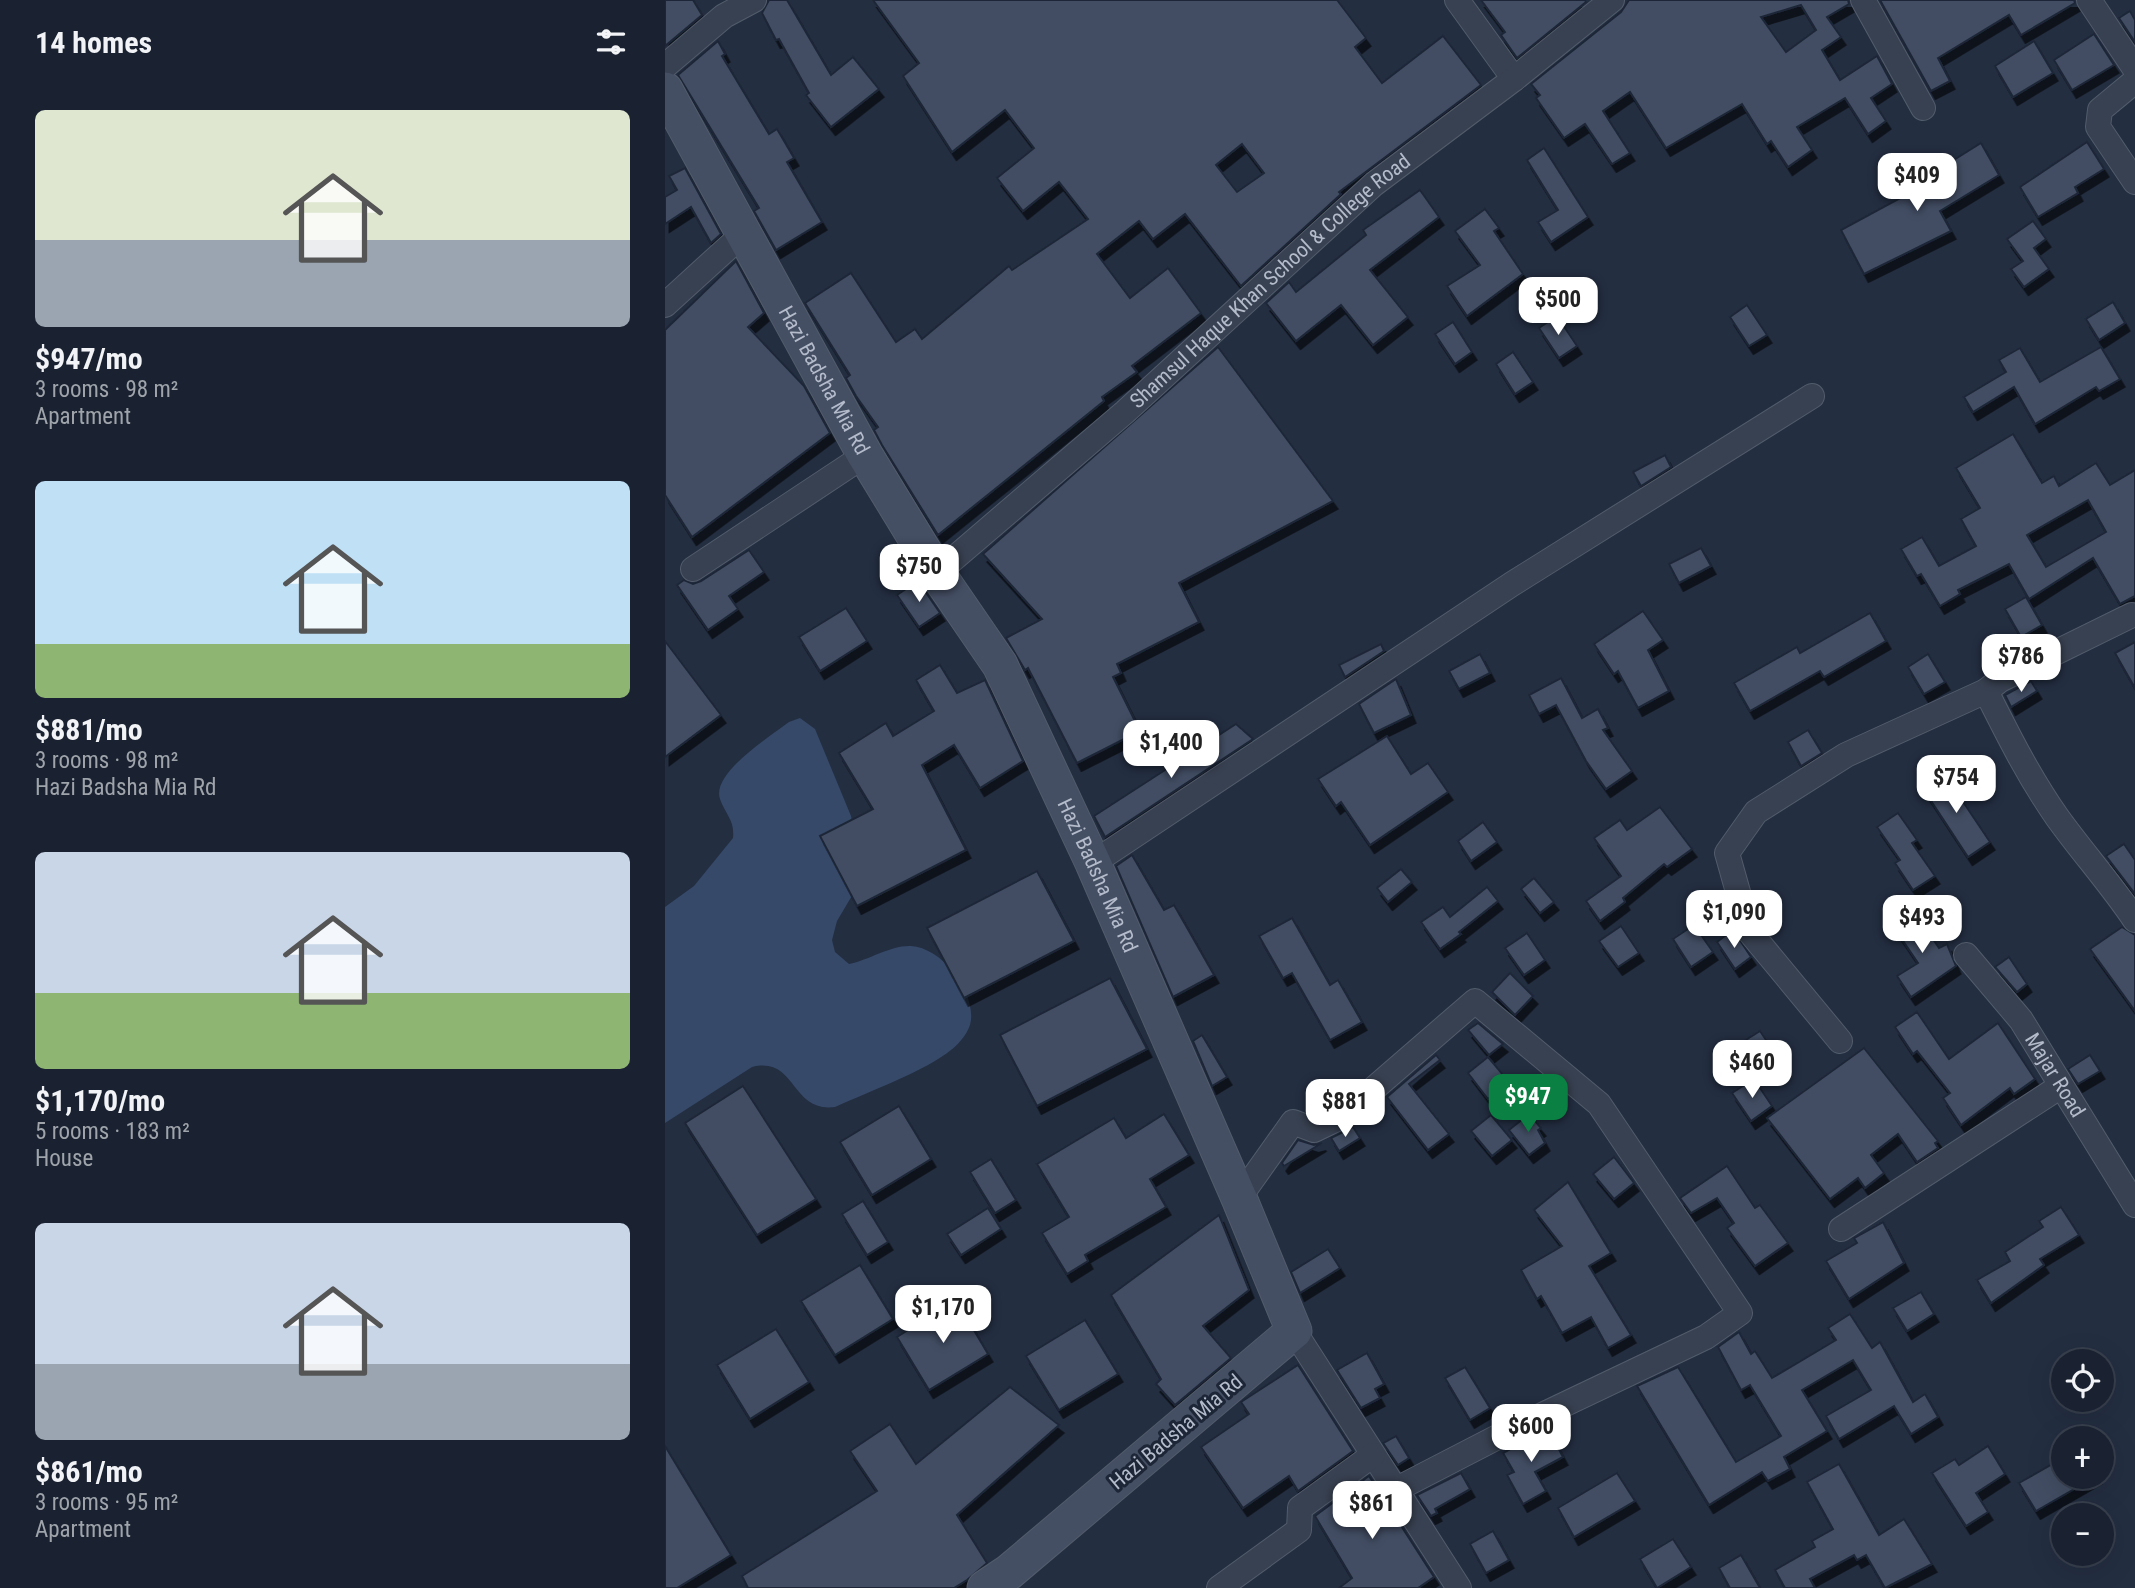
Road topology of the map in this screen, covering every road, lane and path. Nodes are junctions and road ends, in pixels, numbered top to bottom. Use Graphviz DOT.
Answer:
graph roads {
  1 [pos="754,0"];
  2 [pos="1457,0"];
  3 [pos="1612,0"];
  4 [pos="1863,0"];
  5 [pos="2089,0"];
  6 [pos="665,65"];
  7 [pos="2135,69"];
  8 [pos="1514,79"];
  9 [pos="2135,81"];
  10 [pos="667,97"];
  11 [pos="1923,108"];
  12 [pos="2135,182"];
  13 [pos="744,233"];
  14 [pos="665,305"];
  15 [pos="1812,396"];
  16 [pos="865,455"];
  17 [pos="693,569"];
  18 [pos="937,573"];
  19 [pos="2132,615"];
  20 [pos="1986,691"];
  21 [pos="1093,863"];
  22 [pos="2135,920"];
  23 [pos="1966,955"];
  24 [pos="1840,1041"];
  25 [pos="2061,1086"];
  26 [pos="1239,1198"];
  27 [pos="2135,1205"];
  28 [pos="1841,1229"];
  29 [pos="1294,1331"];
  30 [pos="1373,1455"];
  31 [pos="1395,1490"];
  32 [pos="985,1588"];
  33 [pos="1219,1588"];
  34 [pos="1459,1588"];
  1 -- 6 [label="street"];
  2 -- 8 [label="street"];
  3 -- 8 [label="street, Shamsul Haque Khan School & College Road"];
  4 -- 11 [label="street"];
  5 -- 7 [label="street"];
  8 -- 18 [label="street, Shamsul Haque Khan School & College Road"];
  9 -- 12 [label="street"];
  10 -- 13 [label="main road, Hazi Badsha Mia Rd"];
  13 -- 14 [label="street"];
  13 -- 16 [label="main road, Hazi Badsha Mia Rd"];
  15 -- 21 [label="street"];
  16 -- 17 [label="street"];
  16 -- 18 [label="main road, Hazi Badsha Mia Rd"];
  18 -- 21 [label="main road, Hazi Badsha Mia Rd"];
  19 -- 20 [label="street"];
  20 -- 22 [label="street"];
  20 -- 24 [label="street"];
  21 -- 26 [label="main road, Hazi Badsha Mia Rd"];
  23 -- 25 [label="street, Majar Road"];
  25 -- 27 [label="street, Majar Road"];
  25 -- 28 [label="street"];
  26 -- 29 [label="main road, Hazi Badsha Mia Rd"];
  26 -- 31 [label="street"];
  29 -- 30 [label="street"];
  29 -- 32 [label="main road, Hazi Badsha Mia Rd"];
  30 -- 31 [label="street"];
  30 -- 33 [label="street"];
  31 -- 34 [label="street"];
}
